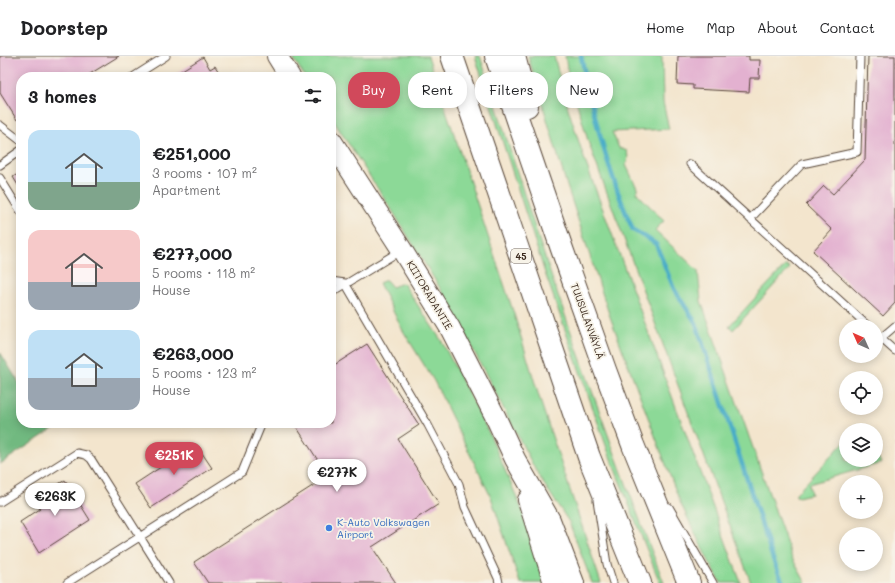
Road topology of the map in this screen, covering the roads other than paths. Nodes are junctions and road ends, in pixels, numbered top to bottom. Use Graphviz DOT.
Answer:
graph roads {
  1 [pos="166,56"];
  2 [pos="277,56"];
  3 [pos="452,56"];
  4 [pos="496,56"];
  5 [pos="514,56"];
  6 [pos="860,56"];
  7 [pos="141,72"];
  8 [pos="287,72"];
  9 [pos="0,125"];
  10 [pos="16,137"];
  11 [pos="336,148"];
  12 [pos="16,154"];
  13 [pos="690,164"];
  14 [pos="0,165"];
  15 [pos="0,178"];
  16 [pos="16,204"];
  17 [pos="750,219"];
  18 [pos="562,249"];
  19 [pos="402,250"];
  20 [pos="336,282"];
  21 [pos="345,283"];
  22 [pos="336,289"];
  23 [pos="860,319"];
  24 [pos="895,326"];
  25 [pos="883,334"];
  26 [pos="883,340"];
  27 [pos="895,351"];
  28 [pos="260,428"];
  29 [pos="633,445"];
  30 [pos="589,457"];
  31 [pos="515,458"];
  32 [pos="661,494"];
  33 [pos="665,500"];
  34 [pos="0,502"];
  35 [pos="140,537"];
  36 [pos="67,583"];
  37 [pos="169,583"];
  38 [pos="499,583"];
  39 [pos="554,583"];
  40 [pos="574,583"];
  41 [pos="613,583"];
  42 [pos="640,583"];
  43 [pos="689,583"];
  44 [pos="713,583"];
  1 -- 7 [label="lane"];
  2 -- 8 [label="main road"];
  3 -- 30 [label="highway, 45"];
  4 -- 18 [label="highway, TUUSULANVÄYLÄ"];
  5 -- 18 [label="highway"];
  6 -- 17 [label="lane"];
  9 -- 10 [label="lane"];
  11 -- 19 [label="main road, KIITORADANTIE"];
  12 -- 14 [label="lane"];
  13 -- 17 [label="lane"];
  15 -- 16 [label="lane"];
  17 -- 23 [label="lane"];
  18 -- 29 [label="highway, TUUSULANVÄYLÄ"];
  19 -- 21 [label="lane"];
  19 -- 31 [label="main road, KIITORADANTIE"];
  20 -- 21 [label="lane"];
  21 -- 22 [label="lane"];
  21 -- 38 [label="lane"];
  24 -- 25 [label="lane"];
  26 -- 27 [label="lane"];
  28 -- 35 [label="lane"];
  29 -- 32 [label="lane"];
  29 -- 43 [label="highway, TUUSULANVÄYLÄ"];
  30 -- 41 [label="lane"];
  30 -- 42 [label="highway, 45"];
  31 -- 39 [label="main road, KIITORADANTIE"];
  31 -- 40 [label="main road, KIITORADANTIE"];
  33 -- 44 [label="lane"];
  34 -- 35 [label="lane"];
  35 -- 36 [label="lane"];
  35 -- 37 [label="lane"];
}
